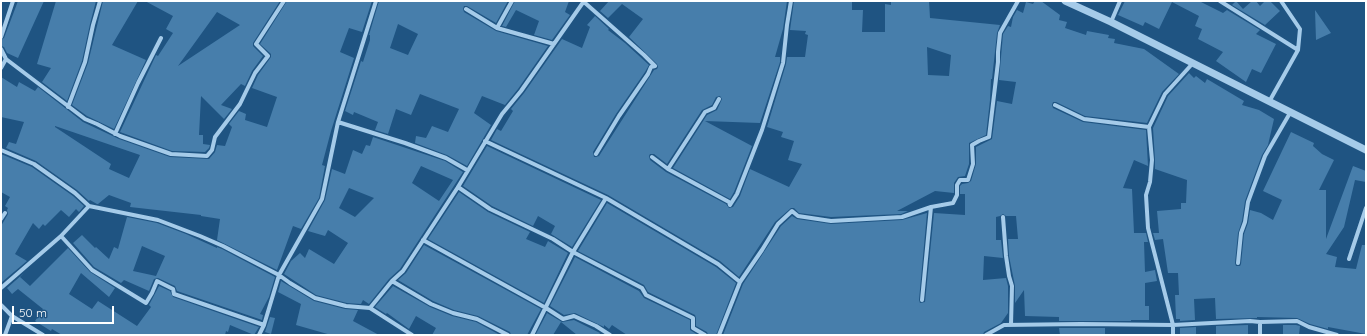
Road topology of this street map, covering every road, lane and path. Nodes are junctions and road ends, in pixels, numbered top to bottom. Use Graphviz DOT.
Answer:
graph roads {
  1 [pos="13,1"];
  2 [pos="100,1"];
  3 [pos="284,1"];
  4 [pos="376,1"];
  5 [pos="512,1"];
  6 [pos="584,1"];
  7 [pos="791,1"];
  8 [pos="1018,1"];
  9 [pos="1065,1"];
  10 [pos="1120,1"];
  11 [pos="1220,1"];
  12 [pos="1281,1"];
  13 [pos="466,9"];
  14 [pos="1111,22"];
  15 [pos="497,28"];
  16 [pos="1,37"];
  17 [pos="161,38"];
  18 [pos="554,44"];
  19 [pos="1,49"];
  20 [pos="1298,50"];
  21 [pos="6,59"];
  22 [pos="1194,62"];
  23 [pos="1,68"];
  24 [pos="719,99"];
  25 [pos="1269,102"];
  26 [pos="1055,105"];
  27 [pos="68,107"];
  28 [pos="1290,113"];
  29 [pos="338,122"];
  30 [pos="1149,127"];
  31 [pos="116,134"];
  32 [pos="485,141"];
  33 [pos="1,150"];
  34 [pos="1366,150"];
  35 [pos="596,154"];
  36 [pos="652,157"];
  37 [pos="668,169"];
  38 [pos="467,170"];
  39 [pos="458,187"];
  40 [pos="606,198"];
  41 [pos="89,206"];
  42 [pos="931,207"];
  43 [pos="1366,208"];
  44 [pos="5,213"];
  45 [pos="1003,217"];
  46 [pos="1,219"];
  47 [pos="61,236"];
  48 [pos="423,240"];
  49 [pos="573,252"];
  50 [pos="1349,259"];
  51 [pos="1238,263"];
  52 [pos="279,275"];
  53 [pos="392,281"];
  54 [pos="740,282"];
  55 [pos="1,288"];
  56 [pos="922,300"];
  57 [pos="1,304"];
  58 [pos="370,308"];
  59 [pos="546,308"];
  60 [pos="12,316"];
  61 [pos="1260,322"];
  62 [pos="264,325"];
  63 [pos="1011,325"];
  64 [pos="1173,325"];
  65 [pos="4,335"];
  66 [pos="43,335"];
  67 [pos="259,335"];
  68 [pos="412,335"];
  69 [pos="508,335"];
  70 [pos="532,335"];
  71 [pos="610,335"];
  72 [pos="705,335"];
  73 [pos="720,335"];
  74 [pos="986,335"];
  75 [pos="1173,335"];
  76 [pos="1260,335"];
  77 [pos="1337,335"];
  1 -- 16 [label="street"];
  2 -- 27 [label="street"];
  3 -- 31 [label="street"];
  4 -- 29 [label="street"];
  5 -- 15 [label="street"];
  6 -- 18 [label="street"];
  6 -- 35 [label="street"];
  7 -- 37 [label="street"];
  8 -- 42 [label="street"];
  9 -- 14 [label="street"];
  10 -- 14 [label="street"];
  11 -- 20 [label="street"];
  12 -- 20 [label="street"];
  13 -- 15 [label="street"];
  14 -- 22 [label="street"];
  15 -- 18 [label="street"];
  17 -- 31 [label="street"];
  18 -- 32 [label="street"];
  19 -- 21 [label="street"];
  20 -- 25 [label="street"];
  21 -- 23 [label="street"];
  21 -- 27 [label="street"];
  22 -- 25 [label="street"];
  22 -- 30 [label="street"];
  24 -- 37 [label="street"];
  25 -- 28 [label="street"];
  26 -- 30 [label="street"];
  27 -- 31 [label="street"];
  28 -- 34 [label="street"];
  28 -- 51 [label="street"];
  29 -- 38 [label="street"];
  29 -- 52 [label="street"];
  30 -- 64 [label="street"];
  32 -- 38 [label="street"];
  32 -- 40 [label="street"];
  33 -- 41 [label="street"];
  36 -- 37 [label="street"];
  38 -- 39 [label="street"];
  39 -- 48 [label="street"];
  39 -- 49 [label="street"];
  40 -- 49 [label="street"];
  40 -- 54 [label="street"];
  41 -- 47 [label="street"];
  41 -- 52 [label="street"];
  42 -- 54 [label="street"];
  42 -- 56 [label="street"];
  43 -- 50 [label="street"];
  44 -- 46 [label="street"];
  45 -- 63 [label="street"];
  47 -- 55 [label="street"];
  47 -- 62 [label="street"];
  48 -- 53 [label="street"];
  48 -- 59 [label="street"];
  49 -- 59 [label="street"];
  49 -- 72 [label="street"];
  52 -- 58 [label="street"];
  52 -- 62 [label="street"];
  53 -- 58 [label="street"];
  53 -- 69 [label="street"];
  54 -- 73 [label="street"];
  57 -- 60 [label="street"];
  58 -- 68 [label="street"];
  59 -- 70 [label="street"];
  59 -- 71 [label="street"];
  60 -- 65 [label="street"];
  60 -- 66 [label="street"];
  61 -- 64 [label="street"];
  61 -- 76 [label="street"];
  61 -- 77 [label="street"];
  62 -- 67 [label="street"];
  63 -- 64 [label="street"];
  63 -- 74 [label="street"];
  64 -- 75 [label="street"];
}
